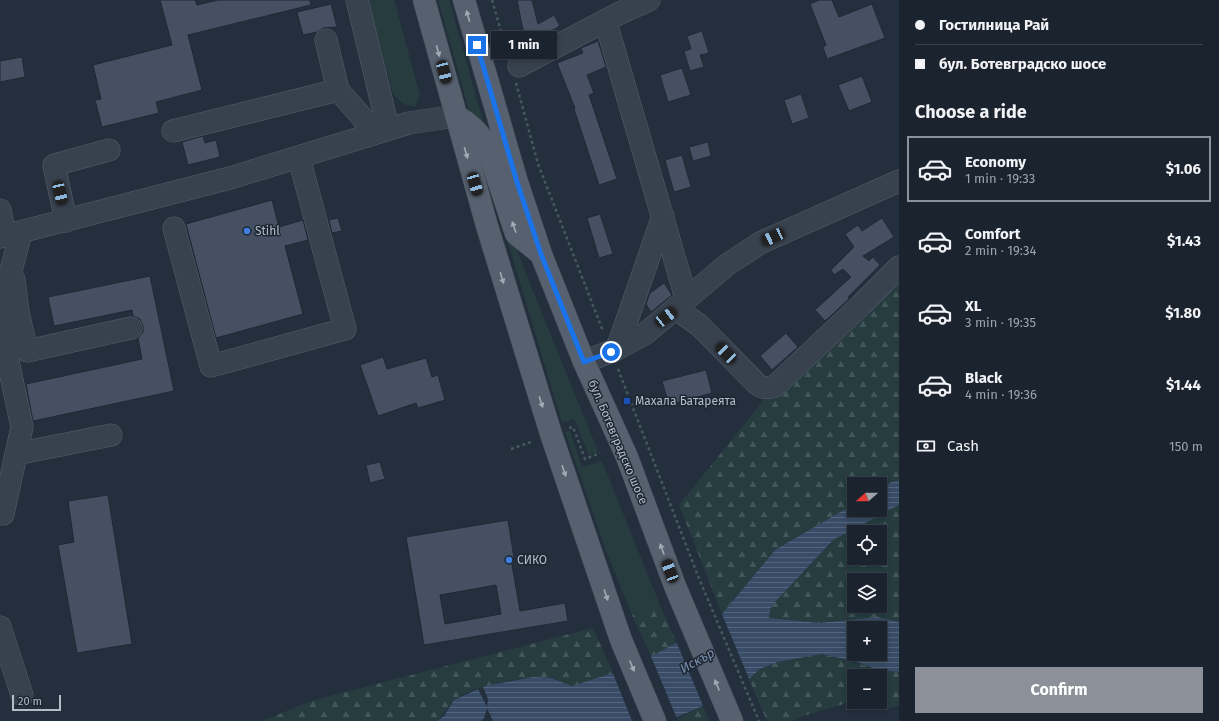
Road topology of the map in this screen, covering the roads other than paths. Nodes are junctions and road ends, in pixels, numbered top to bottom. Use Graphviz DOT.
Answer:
graph roads {
  1 [pos="356,0"];
  2 [pos="424,0"];
  3 [pos="464,0"];
  4 [pos="649,0"];
  5 [pos="610,32"];
  6 [pos="326,40"];
  7 [pos="514,66"];
  8 [pos="338,90"];
  9 [pos="456,116"];
  10 [pos="174,131"];
  11 [pos="382,131"];
  12 [pos="109,150"];
  13 [pos="299,158"];
  14 [pos="899,181"];
  15 [pos="0,210"];
  16 [pos="663,216"];
  17 [pos="66,221"];
  18 [pos="174,228"];
  19 [pos="9,235"];
  20 [pos="541,254"];
  21 [pos="12,261"];
  22 [pos="899,267"];
  23 [pos="681,303"];
  24 [pos="131,328"];
  25 [pos="614,350"];
  26 [pos="584,362"];
  27 [pos="111,435"];
  28 [pos="16,454"];
  29 [pos="3,514"];
  30 [pos="0,627"];
  31 [pos="22,695"];
  32 [pos="655,721"];
  33 [pos="732,721"];
  1 -- 11 [label="street"];
  2 -- 9 [label="main road, one-way"];
  20 -- 3 [label="main road, бул. Ботевградско шосе, one-way"];
  4 -- 7 [label="street"];
  5 -- 16 [label="street"];
  6 -- 8 [label="street"];
  8 -- 10 [label="street"];
  8 -- 11 [label="street"];
  9 -- 11 [label="street"];
  20 -- 9 [label="main road, one-way"];
  9 -- 32 [label="main road, one-way"];
  11 -- 13 [label="street"];
  12 -- 17 [label="street"];
  13 -- 17 [label="street"];
  13 -- 18 [label="street"];
  14 -- 23 [label="street"];
  15 -- 19 [label="street"];
  16 -- 23 [label="street"];
  16 -- 25 [label="street"];
  17 -- 19 [label="street"];
  19 -- 21 [label="street"];
  20 -- 26 [label="main road, бул. Ботевградско шосе"];
  21 -- 24 [label="street"];
  21 -- 28 [label="street"];
  22 -- 23 [label="street"];
  23 -- 25 [label="street"];
  25 -- 26 [label="street"];
  33 -- 26 [label="main road, бул. Ботевградско шосе, one-way"];
  27 -- 28 [label="street"];
  28 -- 29 [label="street"];
  30 -- 31 [label="street"];
}
